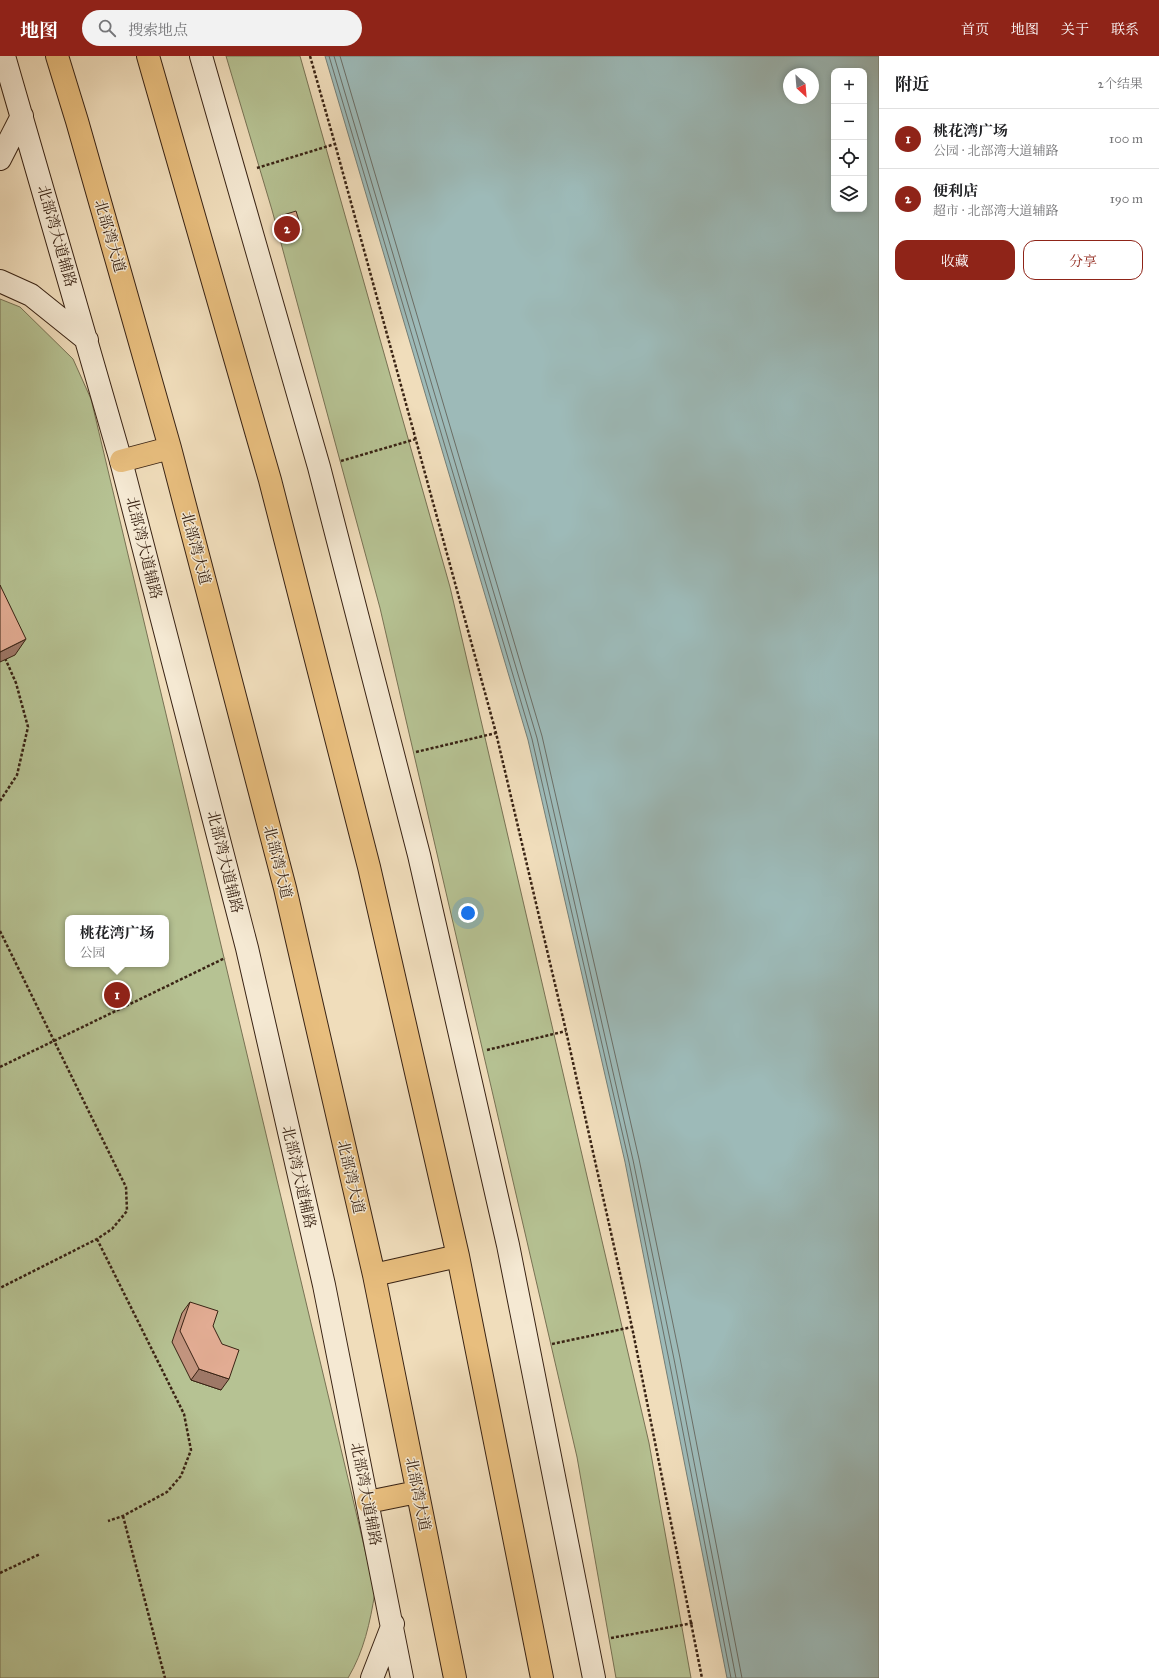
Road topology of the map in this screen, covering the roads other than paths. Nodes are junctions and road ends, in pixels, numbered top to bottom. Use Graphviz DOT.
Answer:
graph roads {
  1 [pos="4,56"];
  2 [pos="57,56"];
  3 [pos="148,56"];
  4 [pos="201,56"];
  5 [pos="22,116"];
  6 [pos="0,159"];
  7 [pos="0,281"];
  8 [pos="87,340"];
  9 [pos="170,448"];
  10 [pos="121,461"];
  11 [pos="458,1256"];
  12 [pos="374,1275"];
  13 [pos="418,1492"];
  14 [pos="368,1502"];
  15 [pos="393,1624"];
  16 [pos="372,1678"];
  17 [pos="402,1678"];
  18 [pos="455,1678"];
  19 [pos="542,1678"];
  20 [pos="594,1678"];
  1 -- 5 [label="main road, 北部湾大道辅路"];
  2 -- 9 [label="highway, 北部湾大道"];
  3 -- 11 [label="highway"];
  4 -- 20 [label="main road"];
  5 -- 6 [label="main road"];
  5 -- 8 [label="main road, 北部湾大道辅路"];
  7 -- 8 [label="main road"];
  8 -- 10 [label="main road, 北部湾大道辅路"];
  9 -- 10 [label="highway"];
  9 -- 12 [label="highway, 北部湾大道"];
  10 -- 14 [label="main road, 北部湾大道辅路"];
  11 -- 12 [label="highway"];
  11 -- 19 [label="highway"];
  12 -- 13 [label="highway, 北部湾大道"];
  13 -- 14 [label="highway"];
  13 -- 18 [label="highway, 北部湾大道"];
  14 -- 15 [label="main road, 北部湾大道辅路"];
  15 -- 16 [label="main road"];
  15 -- 17 [label="main road, 北部湾大道辅路"];
}
